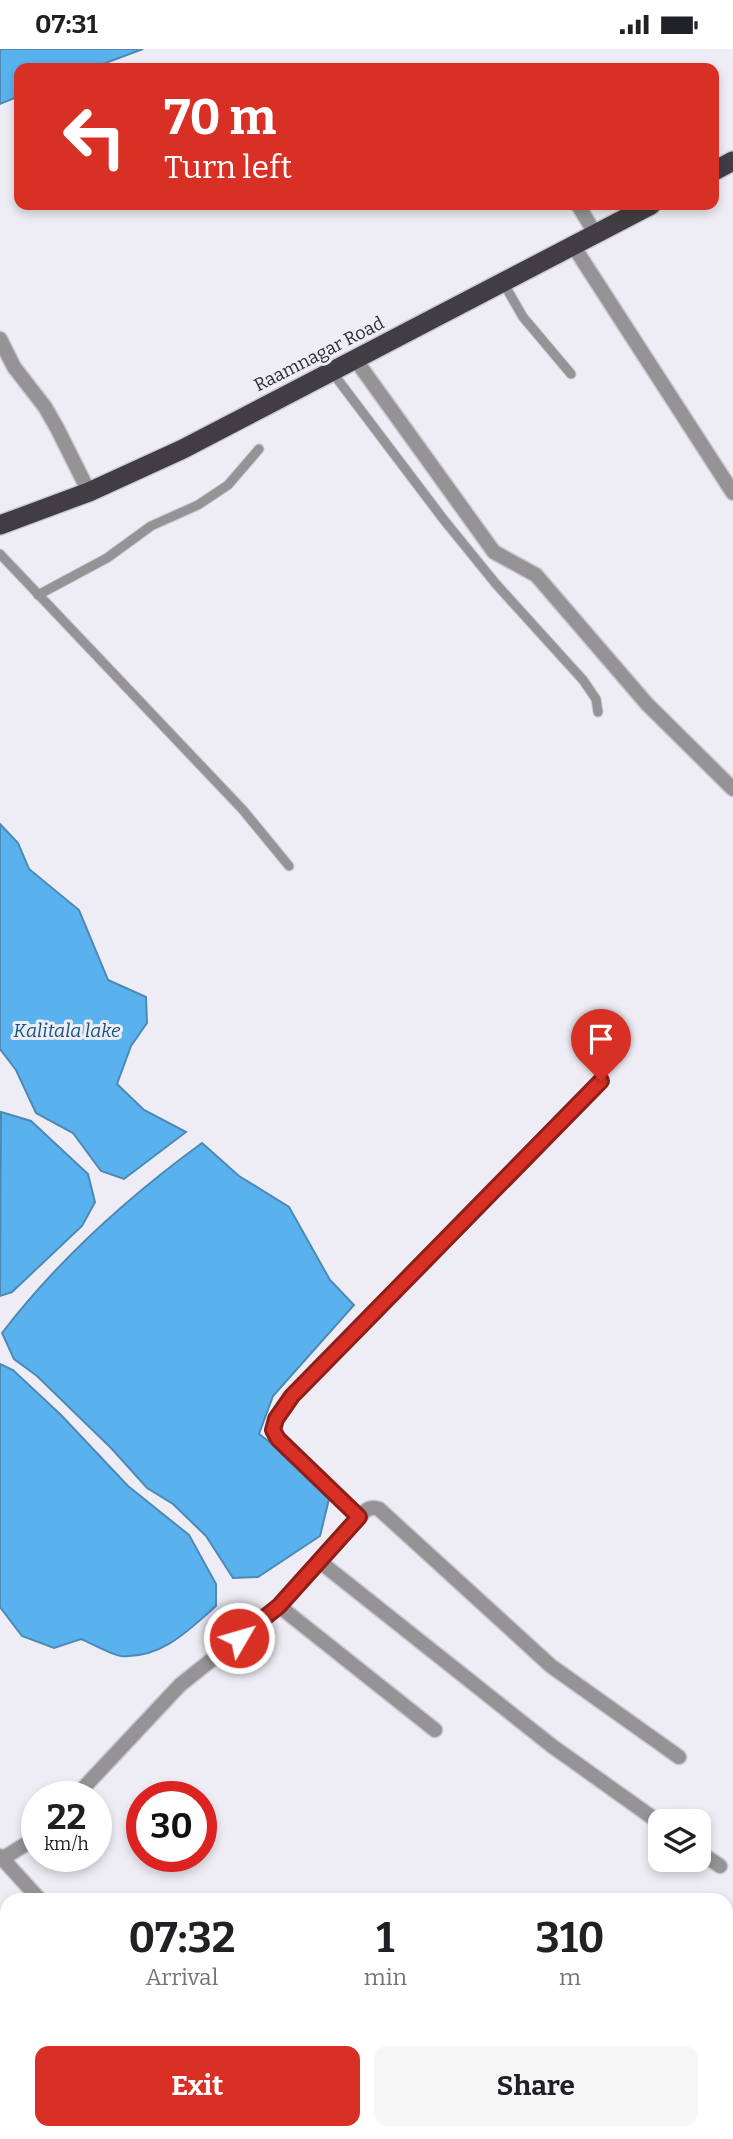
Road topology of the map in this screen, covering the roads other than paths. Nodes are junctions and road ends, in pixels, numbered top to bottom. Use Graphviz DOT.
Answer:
graph roads {
  1 [pos="581,210"];
  2 [pos="642,210"];
  3 [pos="596,235"];
  4 [pos="574,247"];
  5 [pos="504,284"];
  6 [pos="0,339"];
  7 [pos="355,359"];
  8 [pos="331,370"];
  9 [pos="571,374"];
  10 [pos="259,449"];
  11 [pos="89,492"];
  12 [pos="733,493"];
  13 [pos="0,525"];
  14 [pos="0,554"];
  15 [pos="38,595"];
  16 [pos="598,712"];
  17 [pos="733,789"];
  18 [pos="289,866"];
  19 [pos="601,1081"];
  20 [pos="359,1517"];
  21 [pos="319,1561"];
  22 [pos="279,1606"];
  23 [pos="435,1730"];
  24 [pos="678,1757"];
  25 [pos="90,1781"];
  26 [pos="648,1814"];
  27 [pos="21,1846"];
  28 [pos="1,1857"];
  29 [pos="711,1860"];
  30 [pos="720,1866"];
  31 [pos="34,1893"];
  1 -- 3 [label="street"];
  2 -- 3 [label="highway, Raamnagar Road"];
  3 -- 4 [label="highway, Raamnagar Road"];
  4 -- 5 [label="highway, Raamnagar Road"];
  4 -- 12 [label="street"];
  5 -- 7 [label="highway, Raamnagar Road"];
  5 -- 9 [label="lane"];
  6 -- 11 [label="street"];
  7 -- 8 [label="highway, Raamnagar Road"];
  7 -- 17 [label="street"];
  8 -- 11 [label="highway, Raamnagar Road"];
  8 -- 16 [label="lane"];
  10 -- 15 [label="lane"];
  11 -- 13 [label="highway, Raamnagar Road"];
  14 -- 15 [label="lane"];
  15 -- 18 [label="lane"];
  19 -- 20 [label="street"];
  20 -- 21 [label="street"];
  20 -- 24 [label="street"];
  21 -- 22 [label="street"];
  21 -- 26 [label="street"];
  22 -- 23 [label="street"];
  22 -- 25 [label="street"];
  27 -- 28 [label="street"];
  28 -- 31 [label="street"];
  29 -- 30 [label="street"];
}
